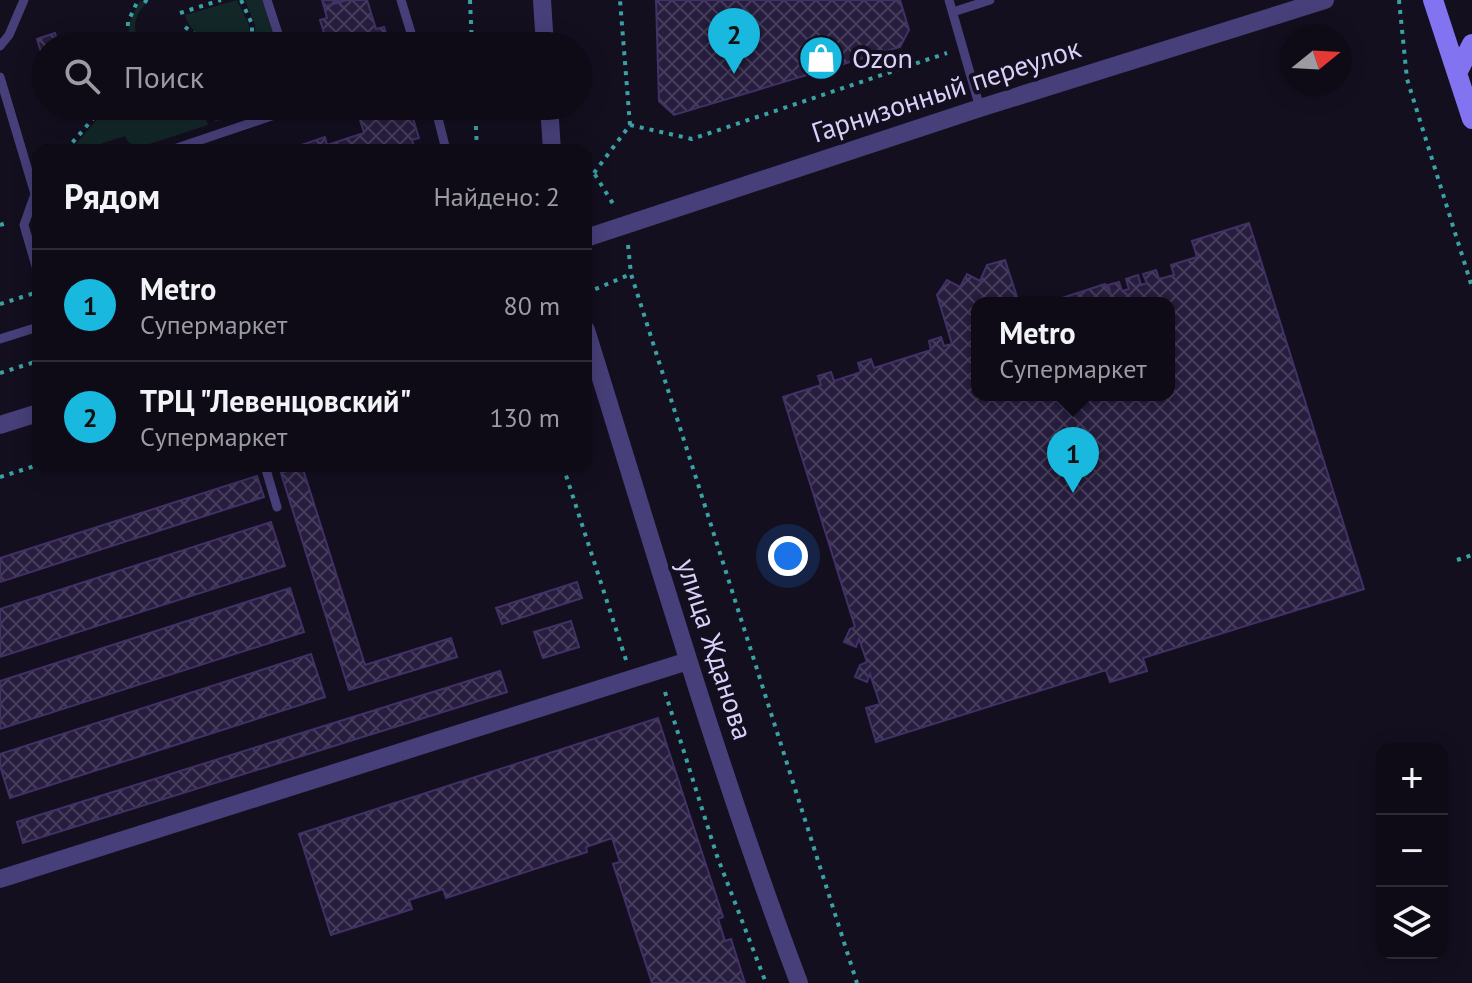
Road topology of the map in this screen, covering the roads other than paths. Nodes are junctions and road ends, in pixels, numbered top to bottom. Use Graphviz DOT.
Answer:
graph roads {
  1 [pos="24,0"];
  2 [pos="267,0"];
  3 [pos="401,0"];
  4 [pos="542,0"];
  5 [pos="949,0"];
  6 [pos="990,0"];
  7 [pos="1325,0"];
  8 [pos="1433,0"];
  9 [pos="953,12"];
  10 [pos="277,32"];
  11 [pos="411,32"];
  12 [pos="544,32"];
  13 [pos="1472,44"];
  14 [pos="0,46"];
  15 [pos="1457,73"];
  16 [pos="0,77"];
  17 [pos="980,108"];
  18 [pos="1472,119"];
  19 [pos="260,120"];
  20 [pos="438,120"];
  21 [pos="550,120"];
  22 [pos="189,144"];
  23 [pos="444,144"];
  24 [pos="552,144"];
  25 [pos="32,181"];
  26 [pos="32,204"];
  27 [pos="592,236"];
  28 [pos="32,252"];
  29 [pos="32,329"];
  30 [pos="0,339"];
  31 [pos="592,349"];
  32 [pos="32,415"];
  33 [pos="0,425"];
  34 [pos="267,472"];
  35 [pos="277,507"];
  36 [pos="688,661"];
  37 [pos="0,879"];
  38 [pos="799,983"];
  1 -- 14 [label="lane"];
  2 -- 10 [label="lane"];
  3 -- 11 [label="lane"];
  4 -- 12 [label="street"];
  5 -- 9 [label="lane"];
  6 -- 9 [label="lane"];
  7 -- 17 [label="street, Гарнизонный переулок"];
  8 -- 15 [label="street"];
  9 -- 17 [label="lane"];
  13 -- 15 [label="street"];
  15 -- 18 [label="street"];
  16 -- 25 [label="lane"];
  17 -- 27 [label="street, Гарнизонный переулок"];
  19 -- 22 [label="lane"];
  20 -- 23 [label="lane"];
  21 -- 24 [label="street"];
  26 -- 28 [label="lane"];
  29 -- 30 [label="lane"];
  31 -- 36 [label="street, улица Жданова"];
  32 -- 33 [label="street"];
  34 -- 35 [label="lane"];
  36 -- 37 [label="street"];
  36 -- 38 [label="street, улица Жданова"];
}
